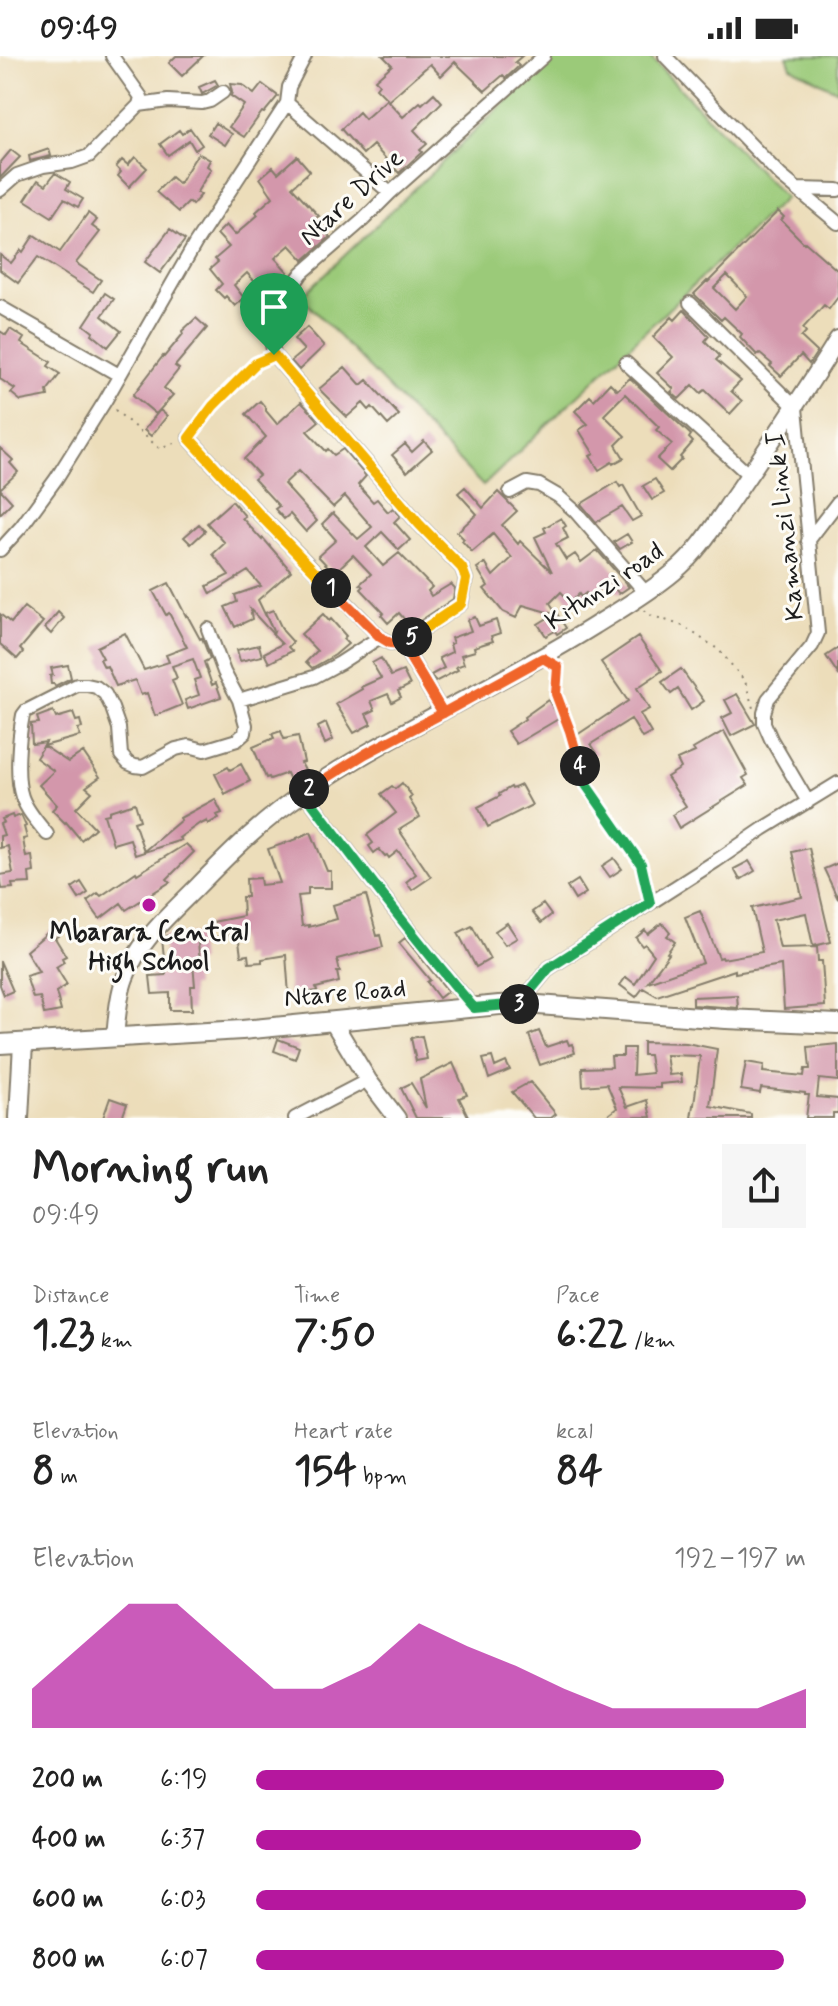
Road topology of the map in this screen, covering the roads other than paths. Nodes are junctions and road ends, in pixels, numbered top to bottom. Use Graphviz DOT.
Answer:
graph roads {
  1 [pos="112,56"];
  2 [pos="305,56"];
  3 [pos="544,56"];
  4 [pos="665,56"];
  5 [pos="223,92"];
  6 [pos="287,103"];
  7 [pos="139,105"];
  8 [pos="796,189"];
  9 [pos="0,190"];
  10 [pos="838,190"];
  11 [pos="390,193"];
  12 [pos="838,223"];
  13 [pos="690,303"];
  14 [pos="0,307"];
  15 [pos="838,339"];
  16 [pos="626,363"];
  17 [pos="119,375"];
  18 [pos="796,408"];
  19 [pos="189,438"];
  20 [pos="749,475"];
  21 [pos="510,492"];
  22 [pos="838,502"];
  23 [pos="808,541"];
  24 [pos="3,543"];
  25 [pos="642,596"];
  26 [pos="208,629"];
  27 [pos="380,637"];
  28 [pos="402,644"];
  29 [pos="239,700"];
  30 [pos="443,713"];
  31 [pos="838,783"];
  32 [pos="304,792"];
  33 [pos="808,802"];
  34 [pos="47,834"];
  35 [pos="525,1004"];
  36 [pos="474,1008"];
  37 [pos="333,1022"];
  38 [pos="838,1024"];
  39 [pos="115,1037"];
  40 [pos="23,1043"];
  41 [pos="0,1044"];
  42 [pos="368,1080"];
  43 [pos="19,1118"];
  44 [pos="295,1118"];
  45 [pos="397,1118"];
  1 -- 7 [label="street"];
  2 -- 6 [label="street"];
  3 -- 11 [label="street, Ntare Drive"];
  4 -- 8 [label="street"];
  5 -- 7 [label="street"];
  6 -- 11 [label="street"];
  6 -- 17 [label="street"];
  7 -- 9 [label="street"];
  8 -- 10 [label="street"];
  8 -- 12 [label="street"];
  11 -- 28 [label="street, Ntare Drive"];
  13 -- 18 [label="street"];
  14 -- 17 [label="street"];
  15 -- 18 [label="street, Kitunzi road"];
  16 -- 20 [label="street"];
  17 -- 24 [label="street"];
  18 -- 20 [label="street, Kitunzi road"];
  18 -- 23 [label="street, Kamanzi Link I"];
  19 -- 27 [label="street"];
  20 -- 25 [label="street, Kitunzi road"];
  21 -- 25 [label="street"];
  22 -- 23 [label="street"];
  23 -- 33 [label="street, Kamanzi Link I"];
  25 -- 30 [label="street, Kitunzi road"];
  26 -- 29 [label="street"];
  27 -- 28 [label="street"];
  27 -- 29 [label="street"];
  28 -- 30 [label="street"];
  29 -- 34 [label="street"];
  30 -- 32 [label="street, Kitunzi road"];
  31 -- 33 [label="street"];
  32 -- 36 [label="street"];
  32 -- 39 [label="street, Kitunzi road"];
  33 -- 35 [label="street"];
  35 -- 36 [label="main road, Ntare Road"];
  35 -- 38 [label="main road, Ntare Road"];
  36 -- 37 [label="main road, Ntare Road"];
  37 -- 39 [label="main road, Ntare Road"];
  37 -- 42 [label="street"];
  39 -- 40 [label="main road, Ntare Road"];
  40 -- 41 [label="main road, Ntare Road"];
  40 -- 43 [label="main road"];
  42 -- 44 [label="street"];
  42 -- 45 [label="street"];
}
